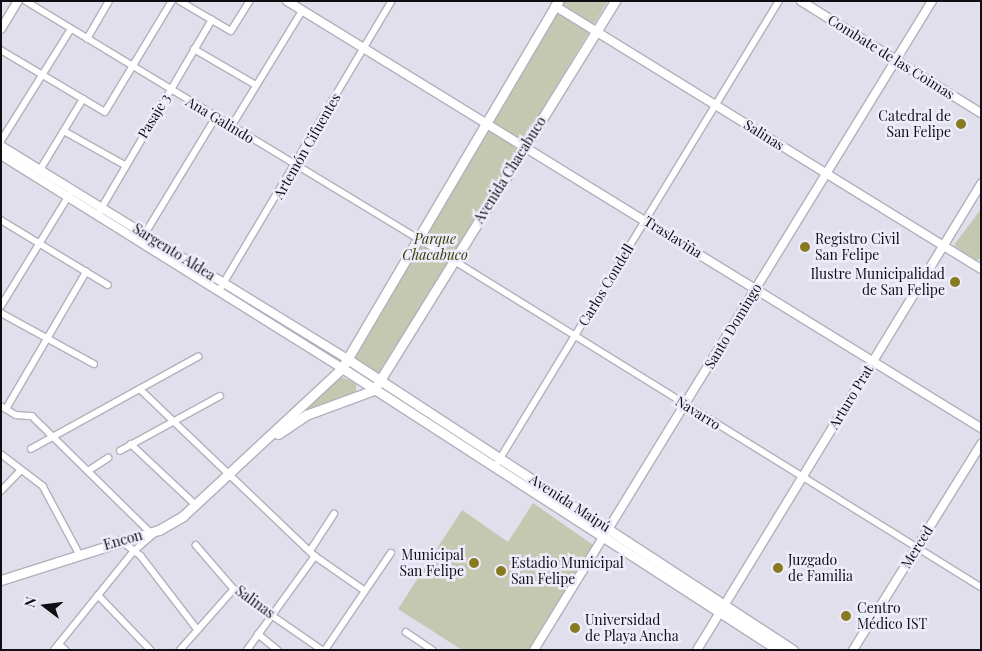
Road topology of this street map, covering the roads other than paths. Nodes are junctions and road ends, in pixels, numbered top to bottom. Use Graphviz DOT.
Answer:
graph roads {
  1 [pos="18,1"];
  2 [pos="26,1"];
  3 [pos="109,1"];
  4 [pos="172,1"];
  5 [pos="180,1"];
  6 [pos="250,1"];
  7 [pos="392,1"];
  8 [pos="615,1"];
  9 [pos="779,1"];
  10 [pos="801,1"];
  11 [pos="932,1"];
  12 [pos="292,3"];
  13 [pos="553,3"];
  14 [pos="302,11"];
  15 [pos="212,20"];
  16 [pos="1,29"];
  17 [pos="71,29"];
  18 [pos="596,32"];
  19 [pos="87,38"];
  20 [pos="364,48"];
  21 [pos="194,49"];
  22 [pos="1,50"];
  23 [pos="896,61"];
  24 [pos="133,66"];
  25 [pos="42,74"];
  26 [pos="256,85"];
  27 [pos="170,89"];
  28 [pos="83,99"];
  29 [pos="714,105"];
  30 [pos="981,113"];
  31 [pos="216,117"];
  32 [pos="486,122"];
  33 [pos="232,127"];
  34 [pos="64,131"];
  35 [pos="1,141"];
  36 [pos="1,146"];
  37 [pos="525,146"];
  38 [pos="1,155"];
  39 [pos="125,165"];
  40 [pos="296,166"];
  41 [pos="40,170"];
  42 [pos="825,173"];
  43 [pos="981,184"];
  44 [pos="70,193"];
  45 [pos="100,211"];
  46 [pos="1,220"];
  47 [pos="645,220"];
  48 [pos="416,236"];
  49 [pos="143,237"];
  50 [pos="41,241"];
  51 [pos="943,246"];
  52 [pos="453,262"];
  53 [pos="981,269"];
  54 [pos="86,272"];
  55 [pos="108,285"];
  56 [pos="222,286"];
  57 [pos="756,288"];
  58 [pos="1,306"];
  59 [pos="1,313"];
  60 [pos="575,336"];
  61 [pos="47,338"];
  62 [pos="198,357"];
  63 [pos="346,358"];
  64 [pos="874,360"];
  65 [pos="94,364"];
  66 [pos="342,368"];
  67 [pos="380,380"];
  68 [pos="140,389"];
  69 [pos="374,390"];
  70 [pos="220,396"];
  71 [pos="685,405"];
  72 [pos="4,407"];
  73 [pos="172,420"];
  74 [pos="981,428"];
  75 [pos="52,438"];
  76 [pos="131,444"];
  77 [pos="981,444"];
  78 [pos="31,449"];
  79 [pos="120,451"];
  80 [pos="1,454"];
  81 [pos="108,458"];
  82 [pos="498,462"];
  83 [pos="22,470"];
  84 [pos="88,471"];
  85 [pos="229,472"];
  86 [pos="802,477"];
  87 [pos="1,491"];
  88 [pos="196,505"];
  89 [pos="334,514"];
  90 [pos="154,531"];
  91 [pos="608,533"];
  92 [pos="120,540"];
  93 [pos="196,545"];
  94 [pos="917,548"];
  95 [pos="134,551"];
  96 [pos="310,551"];
  97 [pos="80,553"];
  98 [pos="391,553"];
  99 [pos="315,556"];
  100 [pos="2,579"];
  101 [pos="981,587"];
  102 [pos="234,589"];
  103 [pos="364,590"];
  104 [pos="98,596"];
  105 [pos="723,607"];
  106 [pos="270,614"];
  107 [pos="198,630"];
  108 [pos="406,632"];
  109 [pos="258,634"];
  110 [pos="59,644"];
  111 [pos="54,650"];
  112 [pos="66,650"];
  113 [pos="151,650"];
  114 [pos="180,650"];
  115 [pos="247,650"];
  116 [pos="278,650"];
  117 [pos="323,650"];
  118 [pos="433,650"];
  119 [pos="534,650"];
  120 [pos="697,650"];
  121 [pos="778,650"];
  122 [pos="793,650"];
  123 [pos="854,650"];
  1 -- 16 [label="street"];
  2 -- 17 [label="street, Ana Galindo"];
  3 -- 19 [label="street"];
  4 -- 24 [label="street"];
  5 -- 15 [label="street"];
  6 -- 15 [label="street"];
  7 -- 20 [label="street, Artemón Cifuentes"];
  8 -- 18 [label="main road, Avenida Chacabuco"];
  9 -- 29 [label="street, Carlos Condell"];
  10 -- 23 [label="street, Combate de las Coimas"];
  11 -- 23 [label="street, Santo Domingo"];
  12 -- 14 [label="street, Traslaviña"];
  13 -- 18 [label="street, Salinas"];
  13 -- 32 [label="main road"];
  14 -- 20 [label="street, Traslaviña"];
  14 -- 26 [label="street"];
  15 -- 21 [label="street, Pasaje 3"];
  17 -- 19 [label="street, Ana Galindo"];
  17 -- 25 [label="street"];
  18 -- 29 [label="street, Salinas"];
  18 -- 37 [label="main road, Avenida Chacabuco"];
  19 -- 24 [label="street, Ana Galindo"];
  20 -- 32 [label="street, Traslaviña"];
  20 -- 40 [label="street, Artemón Cifuentes"];
  21 -- 26 [label="street"];
  21 -- 27 [label="street, Pasaje 3"];
  22 -- 25 [label="street"];
  23 -- 30 [label="street, Combate de las Coimas"];
  23 -- 42 [label="street, Santo Domingo"];
  24 -- 27 [label="street, Ana Galindo"];
  24 -- 28 [label="street"];
  25 -- 28 [label="street"];
  25 -- 35 [label="street"];
  26 -- 33 [label="street"];
  27 -- 31 [label="street, Ana Galindo"];
  27 -- 39 [label="street, Pasaje 3"];
  28 -- 34 [label="street"];
  29 -- 42 [label="street, Salinas"];
  29 -- 47 [label="street, Carlos Condell"];
  31 -- 33 [label="street, Ana Galindo"];
  31 -- 49 [label="street"];
  32 -- 37 [label="street, Traslaviña"];
  32 -- 48 [label="main road"];
  33 -- 40 [label="street, Ana Galindo"];
  34 -- 39 [label="street"];
  34 -- 41 [label="street"];
  36 -- 41 [label="street, Sargento Aldea"];
  37 -- 47 [label="street, Traslaviña"];
  37 -- 52 [label="main road, Avenida Chacabuco"];
  38 -- 44 [label="street, Sargento Aldea"];
  39 -- 45 [label="street, Pasaje 3"];
  40 -- 48 [label="street, Ana Galindo"];
  40 -- 56 [label="street, Artemón Cifuentes"];
  41 -- 44 [label="street, Sargento Aldea"];
  42 -- 51 [label="street, Salinas"];
  42 -- 57 [label="street, Santo Domingo"];
  43 -- 51 [label="street, Arturo Prat"];
  44 -- 45 [label="street, Sargento Aldea"];
  44 -- 50 [label="street"];
  45 -- 49 [label="street, Sargento Aldea"];
  46 -- 50 [label="street"];
  47 -- 57 [label="street, Traslaviña"];
  47 -- 60 [label="street, Carlos Condell"];
  48 -- 52 [label="street, Navarro"];
  48 -- 63 [label="main road"];
  49 -- 56 [label="street, Sargento Aldea"];
  50 -- 54 [label="street"];
  50 -- 58 [label="street"];
  51 -- 53 [label="street, Salinas"];
  51 -- 64 [label="street, Arturo Prat"];
  52 -- 60 [label="street, Navarro"];
  52 -- 67 [label="main road, Avenida Chacabuco"];
  54 -- 55 [label="street"];
  54 -- 61 [label="street"];
  56 -- 63 [label="street, Sargento Aldea"];
  56 -- 66 [label="street, Sargento Aldea"];
  57 -- 64 [label="street, Traslaviña"];
  57 -- 71 [label="street, Santo Domingo"];
  59 -- 61 [label="street"];
  60 -- 71 [label="street, Navarro"];
  60 -- 82 [label="street, Carlos Condell"];
  61 -- 65 [label="street"];
  61 -- 72 [label="street"];
  62 -- 68 [label="street"];
  63 -- 66 [label="main road"];
  63 -- 67 [label="main road, Avenida Maipú"];
  64 -- 74 [label="street, Traslaviña"];
  64 -- 86 [label="street, Arturo Prat"];
  66 -- 69 [label="main road, Avenida Maipú"];
  66 -- 85 [label="main road, Encon"];
  67 -- 69 [label="main road, Avenida Chacabuco"];
  67 -- 82 [label="main road, Avenida Maipú"];
  68 -- 73 [label="street"];
  68 -- 75 [label="street"];
  69 -- 82 [label="main road, Avenida Maipú"];
  69 -- 85 [label="main road, Encon"];
  70 -- 73 [label="street"];
  71 -- 86 [label="street, Navarro"];
  71 -- 91 [label="street, Santo Domingo"];
  72 -- 75 [label="street"];
  73 -- 76 [label="street"];
  73 -- 85 [label="street"];
  75 -- 78 [label="street"];
  75 -- 84 [label="street"];
  76 -- 79 [label="street"];
  76 -- 88 [label="street"];
  77 -- 94 [label="street, Merced"];
  80 -- 83 [label="street"];
  81 -- 84 [label="street"];
  82 -- 91 [label="main road, Avenida Maipú"];
  83 -- 87 [label="street"];
  83 -- 97 [label="street"];
  84 -- 90 [label="street"];
  85 -- 88 [label="main road, Encon"];
  85 -- 96 [label="street"];
  86 -- 94 [label="street, Navarro"];
  86 -- 105 [label="street, Arturo Prat"];
  88 -- 90 [label="main road, Encon"];
  89 -- 96 [label="street"];
  90 -- 92 [label="main road, Encon"];
  90 -- 95 [label="street"];
  91 -- 105 [label="main road, Avenida Maipú"];
  91 -- 119 [label="street, Santo Domingo"];
  92 -- 95 [label="street"];
  92 -- 97 [label="main road, Encon"];
  93 -- 102 [label="street, Salinas"];
  94 -- 101 [label="street, Navarro"];
  94 -- 123 [label="street, Merced"];
  95 -- 104 [label="street"];
  95 -- 107 [label="street"];
  96 -- 99 [label="street"];
  97 -- 100 [label="main road, Encon"];
  98 -- 103 [label="street"];
  99 -- 103 [label="street"];
  99 -- 106 [label="street"];
  102 -- 106 [label="street, Salinas"];
  102 -- 107 [label="street"];
  103 -- 117 [label="street"];
  104 -- 110 [label="street"];
  104 -- 113 [label="street"];
  105 -- 120 [label="street, Arturo Prat"];
  105 -- 121 [label="main road, Avenida Maipú"];
  105 -- 122 [label="main road, Avenida Maipú"];
  106 -- 109 [label="street"];
  106 -- 117 [label="street, Salinas"];
  107 -- 114 [label="street"];
  108 -- 118 [label="street"];
  109 -- 115 [label="street"];
  109 -- 116 [label="street, Salinas"];
  110 -- 111 [label="street"];
  110 -- 112 [label="street"];
}
